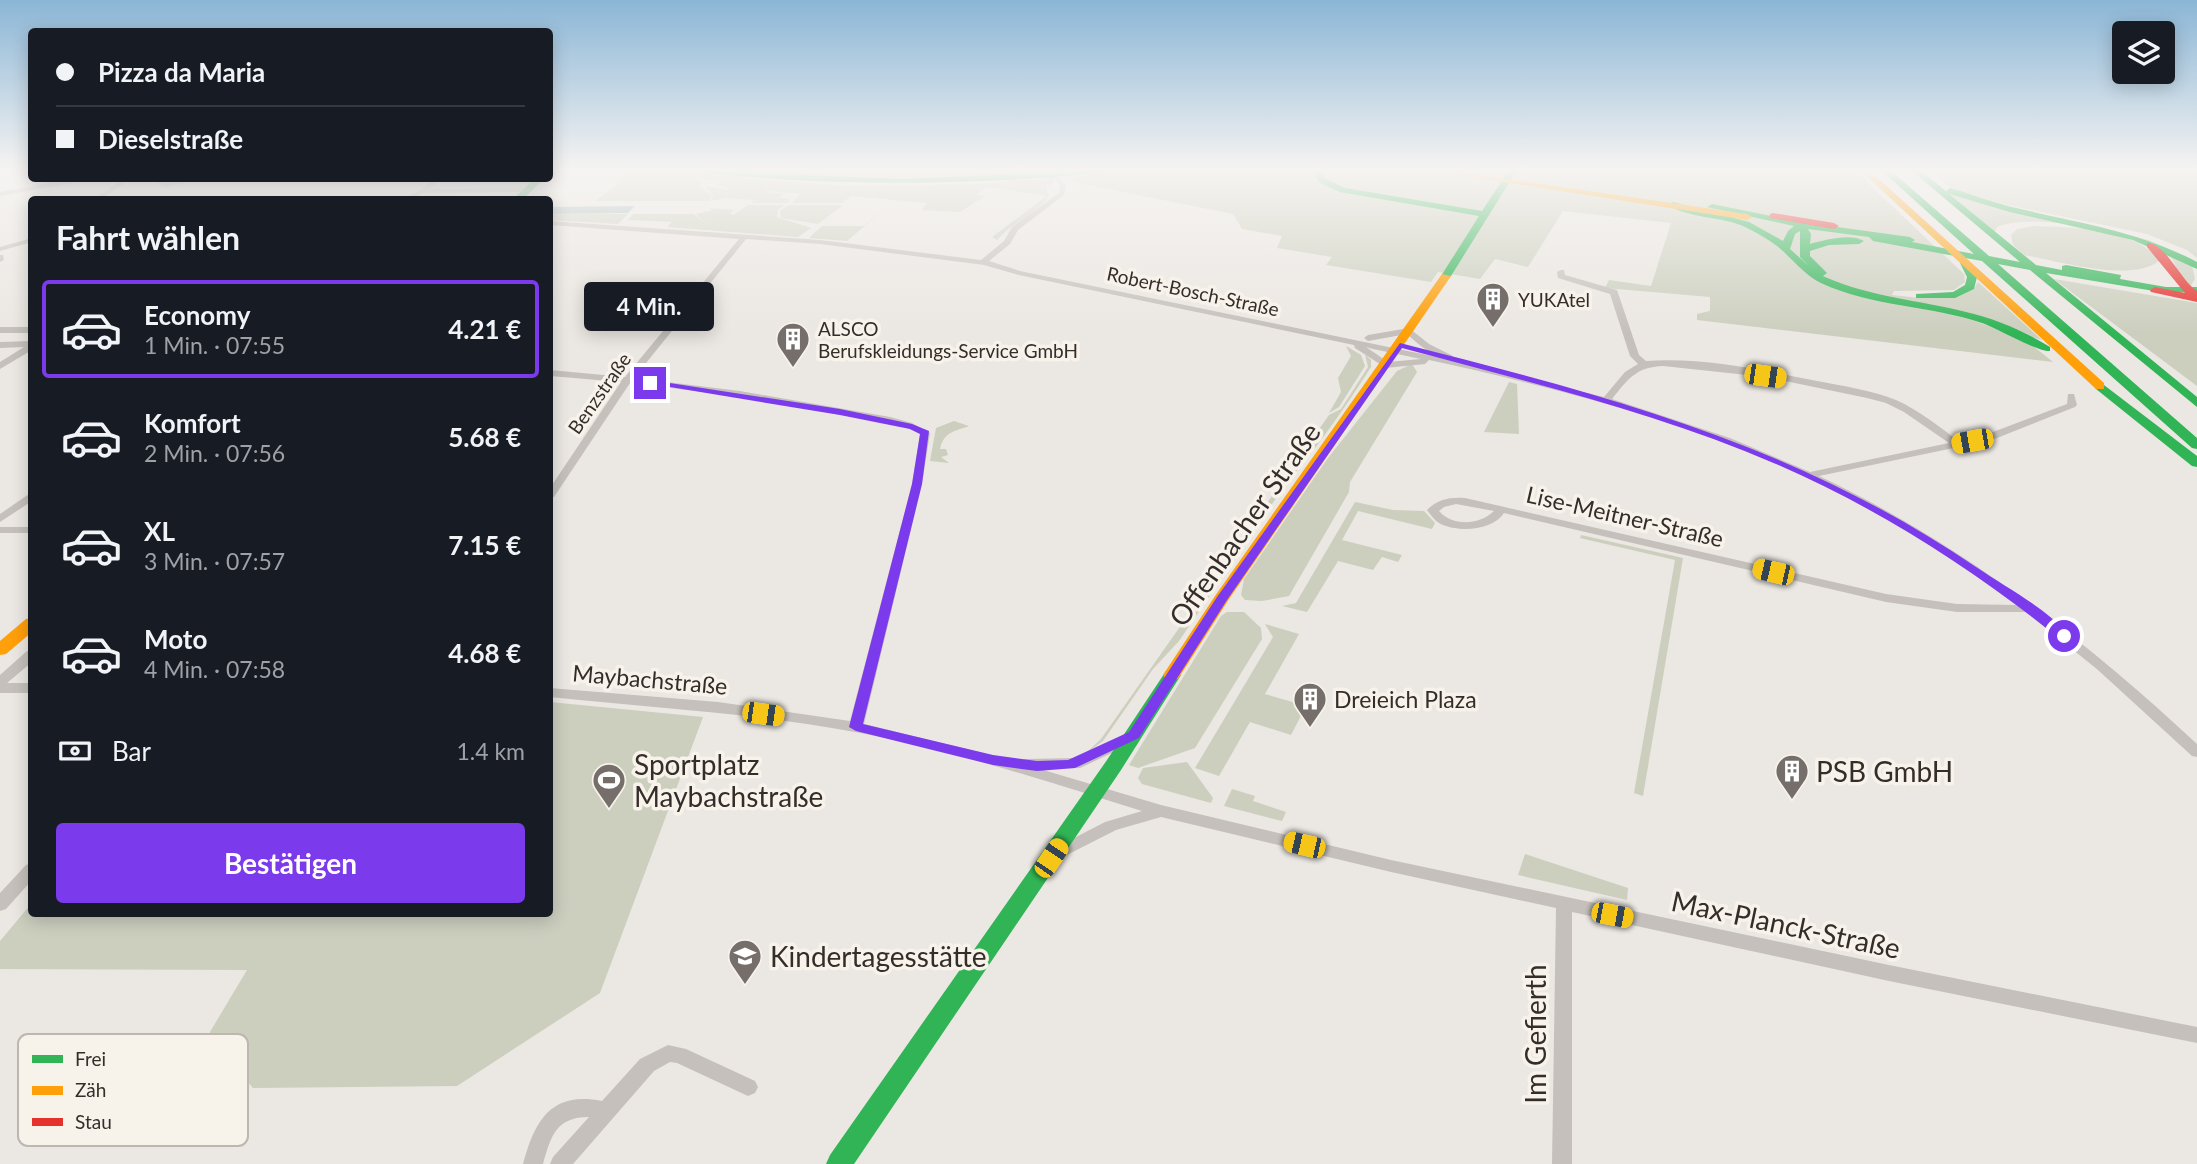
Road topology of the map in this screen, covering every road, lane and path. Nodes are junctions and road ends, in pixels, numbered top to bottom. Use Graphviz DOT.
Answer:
graph roads {
  1 [pos="570,224"];
  2 [pos="1021,224"];
  3 [pos="1477,224"];
  4 [pos="1745,224"];
  5 [pos="1797,224"];
  6 [pos="1798,224"];
  7 [pos="1808,224"];
  8 [pos="1923,224"];
  9 [pos="1945,224"];
  10 [pos="1963,224"];
  11 [pos="1980,224"];
  12 [pos="2015,224"];
  13 [pos="2071,224"];
  14 [pos="2088,224"];
  15 [pos="1801,225"];
  16 [pos="750,236"];
  17 [pos="28,241"];
  18 [pos="1911,243"];
  19 [pos="1784,246"];
  20 [pos="0,248"];
  21 [pos="1806,249"];
  22 [pos="734,250"];
  23 [pos="2012,251"];
  24 [pos="983,262"];
  25 [pos="1965,263"];
  26 [pos="2197,265"];
  27 [pos="2169,266"];
  28 [pos="2050,268"];
  29 [pos="2076,270"];
  30 [pos="1560,272"];
  31 [pos="2195,293"];
  32 [pos="0,330"];
  33 [pos="28,330"];
  34 [pos="1409,331"];
  35 [pos="1368,338"];
  36 [pos="1351,342"];
  37 [pos="0,345"];
  38 [pos="28,345"];
  39 [pos="28,348"];
  40 [pos="1398,348"];
  41 [pos="1448,356"];
  42 [pos="1436,360"];
  43 [pos="1386,365"];
  44 [pos="1645,365"];
  45 [pos="0,366"];
  46 [pos="1485,369"];
  47 [pos="553,373"];
  48 [pos="627,380"];
  49 [pos="2099,385"];
  50 [pos="2071,396"];
  51 [pos="1606,400"];
  52 [pos="2197,403"];
  53 [pos="2197,425"];
  54 [pos="925,442"];
  55 [pos="1957,444"];
  56 [pos="2197,444"];
  57 [pos="2197,463"];
  58 [pos="1809,475"];
  59 [pos="553,491"];
  60 [pos="28,498"];
  61 [pos="1501,509"];
  62 [pos="0,519"];
  63 [pos="0,530"];
  64 [pos="28,530"];
  65 [pos="2028,608"];
  66 [pos="28,626"];
  67 [pos="0,650"];
  68 [pos="28,658"];
  69 [pos="0,682"];
  70 [pos="0,688"];
  71 [pos="28,688"];
  72 [pos="553,693"];
  73 [pos="856,727"];
  74 [pos="1134,735"];
  75 [pos="2197,752"];
  76 [pos="993,760"];
  77 [pos="1096,792"];
  78 [pos="1161,811"];
  79 [pos="1051,858"];
  80 [pos="28,873"];
  81 [pos="0,904"];
  82 [pos="1564,905"];
  83 [pos="2197,1035"];
  84 [pos="748,1087"];
  85 [pos="605,1111"];
  86 [pos="533,1164"];
  87 [pos="560,1164"];
  88 [pos="839,1164"];
  89 [pos="1562,1164"];
  1 -- 16 [label="street, Robert-Bosch-Straße"];
  2 -- 24 [label="street"];
  3 -- 34 [label="main road, Offenbacher Straße"];
  4 -- 19 [label="main road"];
  5 -- 15 [label="main road"];
  6 -- 15 [label="main road"];
  7 -- 18 [label="main road"];
  8 -- 25 [label="main road"];
  9 -- 56 [label="main road"];
  10 -- 53 [label="main road"];
  11 -- 23 [label="main road"];
  12 -- 23 [label="main road"];
  13 -- 27 [label="main road"];
  14 -- 26 [label="main road"];
  15 -- 18 [label="main road"];
  15 -- 19 [label="main road"];
  15 -- 21 [label="main road"];
  16 -- 22 [label="street, Benzstraße"];
  16 -- 24 [label="street, Robert-Bosch-Straße"];
  17 -- 20 [label="street"];
  18 -- 21 [label="main road"];
  18 -- 28 [label="main road"];
  19 -- 49 [label="main road"];
  21 -- 25 [label="main road"];
  22 -- 48 [label="street, Benzstraße"];
  23 -- 52 [label="main road"];
  24 -- 35 [label="street, Robert-Bosch-Straße"];
  24 -- 36 [label="street, Robert-Bosch-Straße"];
  25 -- 49 [label="main road"];
  27 -- 29 [label="main road"];
  27 -- 31 [label="main road"];
  28 -- 29 [label="main road"];
  28 -- 31 [label="main road"];
  29 -- 31 [label="main road"];
  30 -- 44 [label="street"];
  32 -- 33 [label="street"];
  34 -- 35 [label="street, Robert-Bosch-Straße"];
  34 -- 40 [label="main road, Offenbacher Straße"];
  34 -- 41 [label="street"];
  35 -- 40 [label="street, Robert-Bosch-Straße"];
  36 -- 40 [label="street, Robert-Bosch-Straße"];
  36 -- 43 [label="street"];
  37 -- 38 [label="street"];
  39 -- 45 [label="street"];
  40 -- 41 [label="street"];
  40 -- 42 [label="street"];
  40 -- 43 [label="main road, Offenbacher Straße"];
  41 -- 46 [label="street"];
  42 -- 43 [label="street"];
  42 -- 46 [label="street"];
  43 -- 74 [label="main road, Offenbacher Straße"];
  44 -- 51 [label="street"];
  44 -- 55 [label="street"];
  46 -- 51 [label="street"];
  47 -- 48 [label="street"];
  48 -- 54 [label="street"];
  48 -- 59 [label="street, Benzstraße"];
  49 -- 57 [label="main road"];
  50 -- 55 [label="street"];
  51 -- 58 [label="street"];
  54 -- 73 [label="street"];
  55 -- 58 [label="street"];
  58 -- 65 [label="street"];
  60 -- 62 [label="street"];
  61 -- 61 [label="street, Lise-Meitner-Straße"];
  61 -- 65 [label="street, Lise-Meitner-Straße"];
  63 -- 64 [label="street"];
  65 -- 75 [label="street"];
  66 -- 67 [label="main road"];
  68 -- 69 [label="street"];
  70 -- 71 [label="street"];
  72 -- 73 [label="street, Maybachstraße"];
  73 -- 76 [label="street, Maybachstraße"];
  74 -- 76 [label="street, Maybachstraße"];
  74 -- 77 [label="main road, Offenbacher Straße"];
  76 -- 77 [label="street, Maybachstraße"];
  77 -- 78 [label="street, Max-Planck-Straße"];
  77 -- 79 [label="main road, Offenbacher Straße"];
  78 -- 79 [label="street"];
  78 -- 82 [label="street, Max-Planck-Straße"];
  79 -- 88 [label="main road, Offenbacher Straße"];
  80 -- 81 [label="street"];
  82 -- 83 [label="street, Max-Planck-Straße"];
  82 -- 89 [label="street, Im Gefierth"];
  84 -- 85 [label="street"];
  85 -- 86 [label="street"];
  85 -- 87 [label="street"];
}
